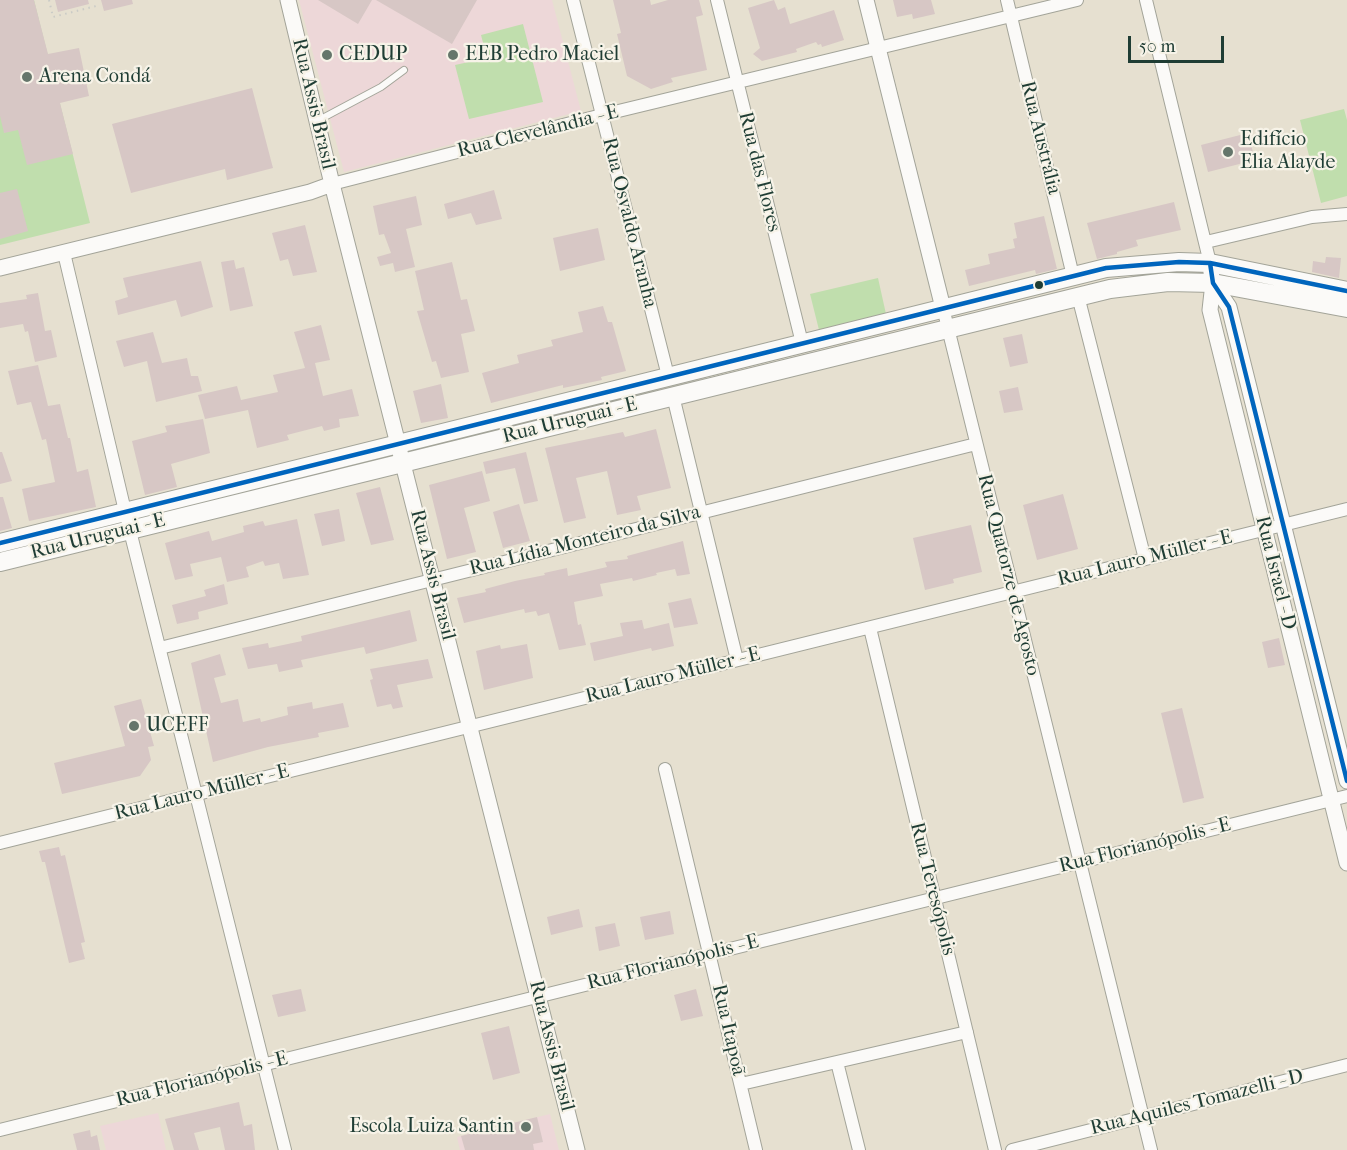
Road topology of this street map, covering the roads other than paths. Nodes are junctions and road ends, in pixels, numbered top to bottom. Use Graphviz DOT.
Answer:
graph roads {
  1 [pos="288,0"];
  2 [pos="573,0"];
  3 [pos="717,0"];
  4 [pos="866,0"];
  5 [pos="1007,0"];
  6 [pos="1077,0"];
  7 [pos="1146,0"];
  8 [pos="1011,16"];
  9 [pos="878,49"];
  10 [pos="404,70"];
  11 [pos="737,84"];
  12 [pos="602,116"];
  13 [pos="318,120"];
  14 [pos="332,184"];
  15 [pos="1347,214"];
  16 [pos="1206,242"];
  17 [pos="64,253"];
  18 [pos="1210,263"];
  19 [pos="0,268"];
  20 [pos="1073,276"];
  21 [pos="1213,283"];
  22 [pos="1347,291"];
  23 [pos="1078,296"];
  24 [pos="942,308"];
  25 [pos="1347,308"];
  26 [pos="948,328"];
  27 [pos="802,343"];
  28 [pos="668,376"];
  29 [pos="673,396"];
  30 [pos="399,443"];
  31 [pos="976,444"];
  32 [pos="404,462"];
  33 [pos="1347,509"];
  34 [pos="125,512"];
  35 [pos="701,513"];
  36 [pos="1283,525"];
  37 [pos="130,530"];
  38 [pos="1264,530"];
  39 [pos="0,543"];
  40 [pos="1145,560"];
  41 [pos="0,562"];
  42 [pos="434,579"];
  43 [pos="1013,592"];
  44 [pos="870,628"];
  45 [pos="160,648"];
  46 [pos="737,660"];
  47 [pos="470,726"];
  48 [pos="665,769"];
  49 [pos="1347,781"];
  50 [pos="197,794"];
  51 [pos="1347,796"];
  52 [pos="1331,800"];
  53 [pos="0,843"];
  54 [pos="1080,863"];
  55 [pos="1347,863"];
  56 [pos="935,898"];
  57 [pos="710,954"];
  58 [pos="538,997"];
  59 [pos="967,1032"];
  60 [pos="837,1062"];
  61 [pos="263,1065"];
  62 [pos="1347,1065"];
  63 [pos="741,1084"];
  64 [pos="1142,1117"];
  65 [pos="0,1130"];
  66 [pos="285,1150"];
  67 [pos="577,1150"];
  68 [pos="756,1150"];
  69 [pos="859,1150"];
  70 [pos="995,1150"];
  71 [pos="1012,1150"];
  72 [pos="1150,1150"];
  1 -- 13 [label="street, Rua Assis Brasil"];
  2 -- 12 [label="street, Rua Osvaldo Aranha"];
  3 -- 11 [label="street, Rua das Flores"];
  4 -- 9 [label="street, Rua Quatorze de Agosto"];
  5 -- 8 [label="street, Rua Austrália"];
  6 -- 8 [label="street, Rua Clevelândia - E"];
  7 -- 16 [label="street, Rua Israel - D"];
  8 -- 9 [label="street, Rua Clevelândia - E"];
  8 -- 20 [label="street, Rua Austrália"];
  9 -- 11 [label="street, Rua Clevelândia - E"];
  9 -- 24 [label="street, Rua Quatorze de Agosto"];
  10 -- 13 [label="lane"];
  11 -- 12 [label="street, Rua Clevelândia - E"];
  11 -- 27 [label="street, Rua das Flores"];
  12 -- 14 [label="street, Rua Clevelândia - E"];
  12 -- 28 [label="street, Rua Osvaldo Aranha"];
  13 -- 14 [label="street, Rua Assis Brasil"];
  14 -- 17 [label="street, Rua Clevelândia - E"];
  14 -- 30 [label="street, Rua Assis Brasil"];
  15 -- 16 [label="street"];
  16 -- 18 [label="street, Rua Israel - D"];
  17 -- 19 [label="street, Rua Clevelândia - E"];
  17 -- 34 [label="street"];
  18 -- 20 [label="main road, Rua Uruguai - E"];
  18 -- 21 [label="street, Rua Israel - D"];
  18 -- 22 [label="main road, Rua Uruguai - E"];
  20 -- 24 [label="main road, Rua Uruguai - E"];
  21 -- 23 [label="main road, Rua Uruguai - E"];
  21 -- 25 [label="main road, Rua Uruguai - E"];
  21 -- 36 [label="street, Rua Israel - D"];
  21 -- 38 [label="street, Rua Israel - D"];
  23 -- 26 [label="main road, Rua Uruguai - E"];
  23 -- 40 [label="street"];
  24 -- 26 [label="street, Rua Quatorze de Agosto"];
  24 -- 27 [label="main road, Rua Uruguai - E"];
  26 -- 29 [label="main road, Rua Uruguai - E"];
  26 -- 31 [label="street, Rua Quatorze de Agosto"];
  27 -- 28 [label="main road, Rua Uruguai - E"];
  28 -- 30 [label="main road, Rua Uruguai - E"];
  29 -- 32 [label="main road, Rua Uruguai - E"];
  29 -- 35 [label="street"];
  30 -- 32 [label="street, Rua Assis Brasil"];
  30 -- 34 [label="main road, Rua Uruguai - E"];
  31 -- 35 [label="street, Rua Lídia Monteiro da Silva"];
  31 -- 43 [label="street, Rua Quatorze de Agosto"];
  32 -- 37 [label="main road, Rua Uruguai - E"];
  32 -- 42 [label="street, Rua Assis Brasil"];
  33 -- 36 [label="street, Rua Lauro Müller - E"];
  34 -- 37 [label="street"];
  34 -- 39 [label="main road, Rua Uruguai - E"];
  35 -- 42 [label="street, Rua Lídia Monteiro da Silva"];
  35 -- 46 [label="street"];
  36 -- 38 [label="street, Rua Lauro Müller - E"];
  36 -- 49 [label="street, Rua Israel - D"];
  37 -- 41 [label="main road, Rua Uruguai - E"];
  37 -- 45 [label="street"];
  38 -- 40 [label="street, Rua Lauro Müller - E"];
  38 -- 52 [label="street, Rua Israel - D"];
  40 -- 43 [label="street, Rua Lauro Müller - E"];
  42 -- 45 [label="street, Rua Lídia Monteiro da Silva"];
  42 -- 47 [label="street, Rua Assis Brasil"];
  43 -- 44 [label="street, Rua Lauro Müller - E"];
  43 -- 54 [label="street, Rua Quatorze de Agosto"];
  44 -- 46 [label="street, Rua Lauro Müller - E"];
  44 -- 56 [label="street, Rua Teresópolis"];
  45 -- 50 [label="street"];
  46 -- 47 [label="street, Rua Lauro Müller - E"];
  47 -- 50 [label="street, Rua Lauro Müller - E"];
  47 -- 58 [label="street, Rua Assis Brasil"];
  48 -- 57 [label="street, Rua Itapoã"];
  50 -- 53 [label="street, Rua Lauro Müller - E"];
  50 -- 61 [label="street"];
  51 -- 52 [label="street, Rua Florianópolis - E"];
  52 -- 54 [label="street, Rua Florianópolis - E"];
  52 -- 55 [label="street, Rua Israel - D"];
  54 -- 56 [label="street, Rua Florianópolis - E"];
  54 -- 64 [label="street, Rua Quatorze de Agosto"];
  56 -- 57 [label="street, Rua Florianópolis - E"];
  56 -- 59 [label="street, Rua Teresópolis"];
  57 -- 58 [label="street, Rua Florianópolis - E"];
  57 -- 63 [label="street, Rua Itapoã"];
  58 -- 61 [label="street, Rua Florianópolis - E"];
  58 -- 67 [label="street, Rua Assis Brasil"];
  59 -- 60 [label="street"];
  59 -- 70 [label="street, Rua Teresópolis"];
  60 -- 63 [label="street"];
  60 -- 69 [label="street"];
  61 -- 65 [label="street, Rua Florianópolis - E"];
  61 -- 66 [label="street"];
  62 -- 64 [label="street, Rua Aquiles Tomazelli - D"];
  63 -- 68 [label="street, Rua Itapoã"];
  64 -- 71 [label="street, Rua Aquiles Tomazelli - D"];
  64 -- 72 [label="street, Rua Quatorze de Agosto"];
}
